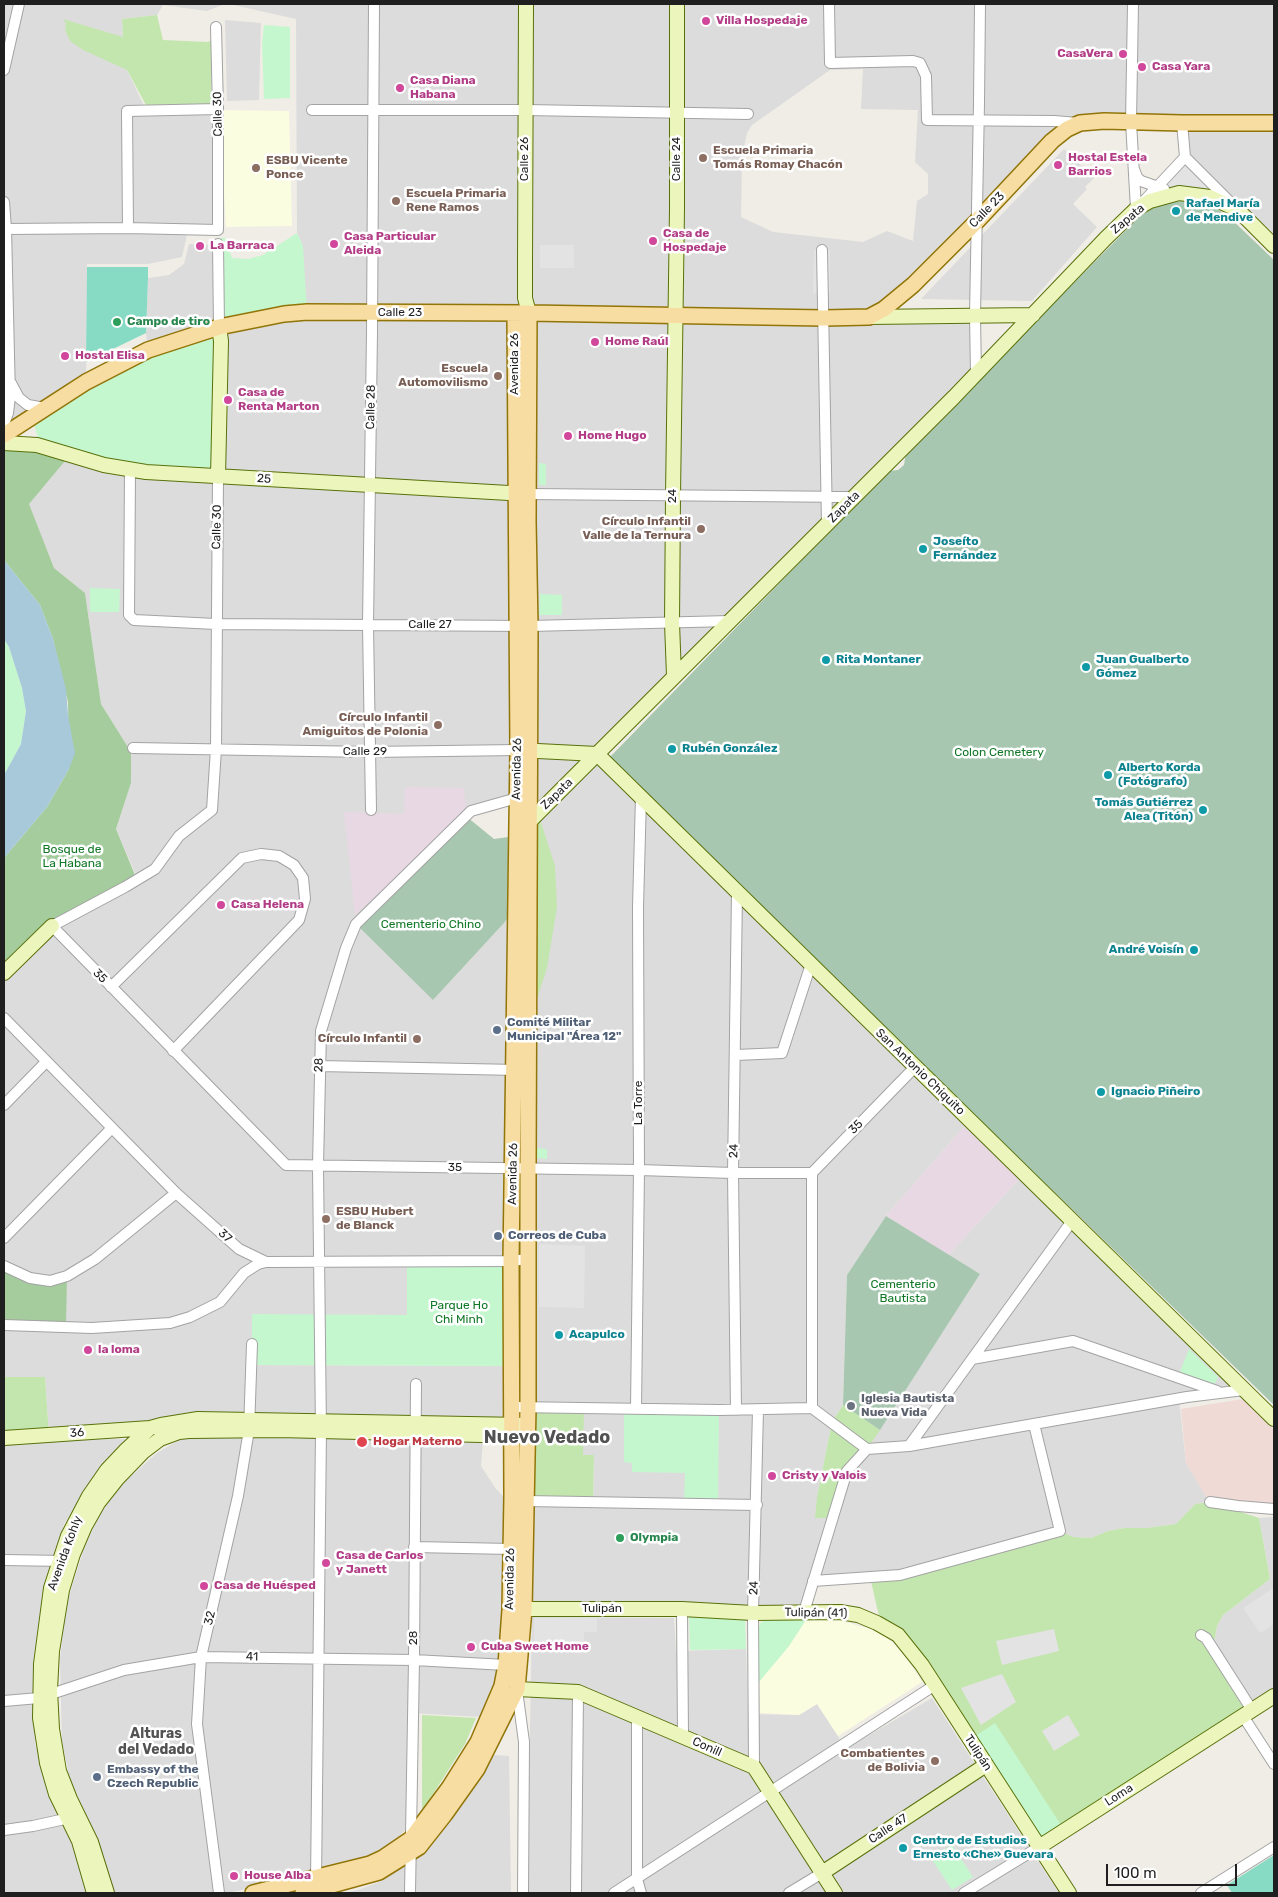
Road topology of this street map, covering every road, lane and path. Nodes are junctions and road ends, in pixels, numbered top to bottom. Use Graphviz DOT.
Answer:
graph roads {
  1 [pos="19,4"];
  2 [pos="374,4"];
  3 [pos="526,4"];
  4 [pos="677,4"];
  5 [pos="829,4"];
  6 [pos="980,4"];
  7 [pos="1133,4"];
  8 [pos="216,27"];
  9 [pos="8,32"];
  10 [pos="4,70"];
  11 [pos="218,109"];
  12 [pos="312,110"];
  13 [pos="372,110"];
  14 [pos="526,110"];
  15 [pos="677,113"];
  16 [pos="748,114"];
  17 [pos="978,120"];
  18 [pos="1131,122"];
  19 [pos="1080,123"];
  20 [pos="1274,123"];
  21 [pos="1182,124"];
  22 [pos="1185,157"];
  23 [pos="1133,168"];
  24 [pos="1158,188"];
  25 [pos="1183,193"];
  26 [pos="4,202"];
  27 [pos="1136,209"];
  28 [pos="1238,210"];
  29 [pos="977,221"];
  30 [pos="128,228"];
  31 [pos="6,229"];
  32 [pos="218,244"];
  33 [pos="1274,246"];
  34 [pos="822,250"];
  35 [pos="372,312"];
  36 [pos="522,313"];
  37 [pos="676,315"];
  38 [pos="975,315"];
  39 [pos="1033,315"];
  40 [pos="869,317"];
  41 [pos="824,318"];
  42 [pos="220,327"];
  43 [pos="976,375"];
  44 [pos="10,382"];
  45 [pos="515,388"];
  46 [pos="45,408"];
  47 [pos="528,411"];
  48 [pos="4,424"];
  49 [pos="4,435"];
  50 [pos="4,443"];
  51 [pos="130,470"];
  52 [pos="218,477"];
  53 [pos="369,484"];
  54 [pos="521,494"];
  55 [pos="673,496"];
  56 [pos="827,497"];
  57 [pos="854,497"];
  58 [pos="827,524"];
  59 [pos="730,621"];
  60 [pos="672,623"];
  61 [pos="216,624"];
  62 [pos="368,624"];
  63 [pos="524,626"];
  64 [pos="674,676"];
  65 [pos="133,748"];
  66 [pos="216,749"];
  67 [pos="524,751"];
  68 [pos="370,752"];
  69 [pos="597,754"];
  70 [pos="641,797"];
  71 [pos="517,798"];
  72 [pos="371,810"];
  73 [pos="529,821"];
  74 [pos="516,836"];
  75 [pos="737,892"];
  76 [pos="52,926"];
  77 [pos="811,964"];
  78 [pos="4,973"];
  79 [pos="111,987"];
  80 [pos="4,1018"];
  81 [pos="172,1051"];
  82 [pos="736,1055"];
  83 [pos="46,1062"];
  84 [pos="319,1066"];
  85 [pos="915,1068"];
  86 [pos="522,1070"];
  87 [pos="4,1105"];
  88 [pos="112,1129"];
  89 [pos="318,1166"];
  90 [pos="520,1168"];
  91 [pos="639,1170"];
  92 [pos="733,1173"];
  93 [pos="812,1173"];
  94 [pos="176,1193"];
  95 [pos="1072,1221"];
  96 [pos="4,1238"];
  97 [pos="528,1259"];
  98 [pos="320,1261"];
  99 [pos="511,1261"];
  100 [pos="266,1262"];
  101 [pos="4,1266"];
  102 [pos="4,1325"];
  103 [pos="252,1344"];
  104 [pos="972,1359"];
  105 [pos="416,1384"];
  106 [pos="1244,1390"];
  107 [pos="1221,1393"];
  108 [pos="513,1406"];
  109 [pos="528,1408"];
  110 [pos="812,1408"];
  111 [pos="636,1409"];
  112 [pos="736,1410"];
  113 [pos="758,1410"];
  114 [pos="1274,1420"];
  115 [pos="1034,1424"];
  116 [pos="250,1425"];
  117 [pos="321,1426"];
  118 [pos="150,1428"];
  119 [pos="416,1429"];
  120 [pos="122,1430"];
  121 [pos="512,1431"];
  122 [pos="528,1431"];
  123 [pos="4,1438"];
  124 [pos="136,1439"];
  125 [pos="909,1446"];
  126 [pos="149,1447"];
  127 [pos="867,1449"];
  128 [pos="93,1499"];
  129 [pos="526,1501"];
  130 [pos="1210,1502"];
  131 [pos="757,1505"];
  132 [pos="1274,1509"];
  133 [pos="414,1547"];
  134 [pos="510,1549"];
  135 [pos="4,1560"];
  136 [pos="65,1561"];
  137 [pos="813,1582"];
  138 [pos="517,1609"];
  139 [pos="682,1610"];
  140 [pos="804,1612"];
  141 [pos="754,1613"];
  142 [pos="877,1623"];
  143 [pos="1201,1635"];
  144 [pos="201,1657"];
  145 [pos="318,1658"];
  146 [pos="414,1660"];
  147 [pos="506,1665"];
  148 [pos="935,1685"];
  149 [pos="517,1689"];
  150 [pos="578,1692"];
  151 [pos="1274,1696"];
  152 [pos="45,1697"];
  153 [pos="4,1700"];
  154 [pos="1247,1713"];
  155 [pos="637,1717"];
  156 [pos="683,1736"];
  157 [pos="1274,1764"];
  158 [pos="986,1765"];
  159 [pos="754,1768"];
  160 [pos="769,1791"];
  161 [pos="73,1817"];
  162 [pos="4,1830"];
  163 [pos="411,1846"];
  164 [pos="1039,1847"];
  165 [pos="1274,1848"];
  166 [pos="822,1873"];
  167 [pos="636,1879"];
  168 [pos="96,1884"];
  169 [pos="312,1889"];
  170 [pos="107,1893"];
  171 [pos="219,1893"];
  172 [pos="253,1893"];
  173 [pos="410,1893"];
  174 [pos="523,1893"];
  175 [pos="576,1893"];
  176 [pos="614,1893"];
  177 [pos="641,1893"];
  178 [pos="789,1893"];
  179 [pos="835,1893"];
  180 [pos="964,1893"];
  181 [pos="1069,1893"];
  182 [pos="1201,1893"];
  1 -- 9 [label="street"];
  2 -- 13 [label="street, Calle 28"];
  3 -- 14 [label="street, Calle 26"];
  4 -- 15 [label="street, Calle 24"];
  5 -- 17 [label="street"];
  6 -- 17 [label="street"];
  7 -- 18 [label="street"];
  8 -- 11 [label="street, Calle 30"];
  9 -- 10 [label="street"];
  11 -- 30 [label="street"];
  11 -- 30 [label="street, Calle 30"];
  12 -- 13 [label="street"];
  13 -- 14 [label="street"];
  13 -- 35 [label="street, Calle 28"];
  14 -- 15 [label="street"];
  14 -- 36 [label="street, Calle 26"];
  15 -- 16 [label="street"];
  15 -- 37 [label="street, Calle 24"];
  17 -- 19 [label="street"];
  17 -- 29 [label="street"];
  18 -- 19 [label="main road, Calle 23"];
  18 -- 21 [label="main road, Calle 23"];
  18 -- 23 [label="street"];
  19 -- 29 [label="main road, Calle 23"];
  20 -- 21 [label="main road, Calle 23"];
  21 -- 22 [label="street"];
  22 -- 24 [label="street"];
  22 -- 28 [label="street"];
  23 -- 24 [label="street"];
  23 -- 27 [label="street"];
  24 -- 25 [label="street"];
  24 -- 27 [label="street"];
  25 -- 27 [label="street, Zapata"];
  25 -- 28 [label="street, Zapata"];
  26 -- 31 [label="street"];
  27 -- 39 [label="street, Zapata"];
  28 -- 33 [label="street, Zapata"];
  29 -- 38 [label="street"];
  29 -- 40 [label="main road, Calle 23"];
  30 -- 31 [label="street"];
  31 -- 44 [label="street"];
  32 -- 42 [label="street, Calle 30"];
  34 -- 41 [label="street"];
  35 -- 36 [label="main road, Calle 23"];
  35 -- 42 [label="main road, Calle 23"];
  35 -- 53 [label="street, Calle 28"];
  36 -- 37 [label="main road, Calle 23"];
  36 -- 45 [label="main road, Avenida 26"];
  36 -- 47 [label="main road, Avenida 26"];
  37 -- 41 [label="main road, Calle 23"];
  37 -- 55 [label="street, 24"];
  38 -- 39 [label="street"];
  38 -- 40 [label="street"];
  38 -- 43 [label="street"];
  39 -- 43 [label="street, Zapata"];
  40 -- 41 [label="main road, Calle 23"];
  41 -- 56 [label="street"];
  42 -- 46 [label="main road, Calle 23"];
  42 -- 52 [label="street, Calle 30"];
  43 -- 57 [label="street, Zapata"];
  44 -- 46 [label="street"];
  44 -- 48 [label="street"];
  45 -- 47 [label="main road"];
  45 -- 54 [label="main road, Avenida 26"];
  46 -- 49 [label="main road, Calle 23"];
  47 -- 54 [label="main road, Avenida 26"];
  50 -- 51 [label="street, 25"];
  51 -- 52 [label="street, 25"];
  51 -- 61 [label="street, Calle 27"];
  52 -- 53 [label="street, 25"];
  52 -- 61 [label="street, Calle 30"];
  53 -- 54 [label="street, 25"];
  53 -- 62 [label="street, Calle 28"];
  54 -- 55 [label="street"];
  54 -- 63 [label="main road, Avenida 26"];
  55 -- 56 [label="street"];
  55 -- 60 [label="street, 24"];
  56 -- 57 [label="street"];
  56 -- 58 [label="street"];
  57 -- 58 [label="street, Zapata"];
  58 -- 59 [label="street, Zapata"];
  59 -- 60 [label="street, Calle 27"];
  59 -- 64 [label="street, Zapata"];
  60 -- 63 [label="street, Calle 27"];
  60 -- 64 [label="street, 24"];
  61 -- 62 [label="street, Calle 27"];
  61 -- 66 [label="street, Calle 30"];
  62 -- 63 [label="street, Calle 27"];
  62 -- 68 [label="street, Calle 28"];
  63 -- 67 [label="main road, Avenida 26"];
  64 -- 69 [label="street, Zapata"];
  65 -- 66 [label="street, Calle 29"];
  66 -- 68 [label="street, Calle 29"];
  66 -- 76 [label="street, Calle 30"];
  67 -- 68 [label="street, Calle 29"];
  67 -- 69 [label="street, Calle 29"];
  67 -- 71 [label="main road, Avenida 26"];
  67 -- 73 [label="main road, Avenida 26"];
  68 -- 72 [label="street, Calle 28"];
  69 -- 70 [label="street, San Antonio Chiquito"];
  69 -- 73 [label="street, Zapata"];
  70 -- 75 [label="street, San Antonio Chiquito"];
  70 -- 91 [label="street, La Torre"];
  71 -- 74 [label="main road, Avenida 26"];
  71 -- 84 [label="street, 28"];
  73 -- 74 [label="street, Zapata"];
  73 -- 86 [label="main road, Avenida 26"];
  74 -- 86 [label="main road, Avenida 26"];
  75 -- 77 [label="street, San Antonio Chiquito"];
  75 -- 82 [label="street, 24"];
  76 -- 78 [label="street"];
  76 -- 79 [label="street, 35"];
  77 -- 82 [label="street"];
  77 -- 85 [label="street, San Antonio Chiquito"];
  79 -- 81 [label="street, 35"];
  79 -- 81 [label="street"];
  80 -- 83 [label="street, 37"];
  81 -- 89 [label="street, 35"];
  82 -- 92 [label="street, 24"];
  83 -- 87 [label="street"];
  83 -- 88 [label="street, 37"];
  84 -- 86 [label="street"];
  84 -- 89 [label="street, 28"];
  85 -- 93 [label="street, 35"];
  85 -- 95 [label="street, San Antonio Chiquito"];
  86 -- 90 [label="main road, Avenida 26"];
  88 -- 94 [label="street, 37"];
  88 -- 96 [label="street"];
  89 -- 90 [label="street, 35"];
  89 -- 98 [label="street, 28"];
  90 -- 91 [label="street, 35"];
  90 -- 97 [label="main road, Avenida 26"];
  90 -- 99 [label="main road, Avenida 26"];
  91 -- 92 [label="street, 35"];
  91 -- 111 [label="street, La Torre"];
  92 -- 93 [label="street, 35"];
  92 -- 112 [label="street, 24"];
  93 -- 110 [label="street"];
  94 -- 100 [label="street, 37"];
  94 -- 101 [label="street"];
  95 -- 104 [label="street"];
  95 -- 106 [label="street, San Antonio Chiquito"];
  97 -- 99 [label="street, 37"];
  97 -- 109 [label="main road, Avenida 26"];
  98 -- 99 [label="street, 37"];
  98 -- 100 [label="street, 37"];
  98 -- 117 [label="street, 28"];
  99 -- 108 [label="main road, Avenida 26"];
  100 -- 102 [label="street"];
  103 -- 116 [label="street, 32"];
  104 -- 107 [label="street"];
  104 -- 125 [label="street"];
  105 -- 119 [label="street, 28"];
  106 -- 107 [label="street"];
  106 -- 114 [label="street, San Antonio Chiquito"];
  107 -- 115 [label="street"];
  108 -- 109 [label="street"];
  108 -- 121 [label="main road, Avenida 26"];
  109 -- 111 [label="street"];
  109 -- 122 [label="main road, Avenida 26"];
  110 -- 113 [label="street"];
  110 -- 127 [label="street"];
  111 -- 112 [label="street"];
  112 -- 113 [label="street"];
  113 -- 131 [label="street, 24"];
  115 -- 125 [label="street"];
  115 -- 137 [label="street"];
  116 -- 117 [label="street, Avenida Kohly"];
  116 -- 118 [label="street, Avenida Kohly"];
  116 -- 126 [label="street, Avenida Kohly"];
  116 -- 144 [label="street, 32"];
  117 -- 119 [label="street, Avenida Kohly"];
  117 -- 145 [label="street, 28"];
  118 -- 120 [label="street, 36"];
  118 -- 124 [label="street, Avenida Kohly"];
  119 -- 121 [label="street, Avenida Kohly"];
  119 -- 133 [label="street, 28"];
  120 -- 123 [label="street, 36"];
  120 -- 124 [label="street"];
  121 -- 122 [label="street, Avenida Kohly"];
  121 -- 134 [label="main road, Avenida 26"];
  122 -- 129 [label="main road, Avenida 26"];
  124 -- 126 [label="street"];
  124 -- 128 [label="street, Avenida Kohly"];
  125 -- 127 [label="street"];
  126 -- 128 [label="street, Avenida Kohly"];
  127 -- 137 [label="street"];
  128 -- 136 [label="street, Avenida Kohly"];
  129 -- 131 [label="street"];
  129 -- 138 [label="main road, Avenida 26"];
  130 -- 132 [label="street"];
  131 -- 141 [label="street, 24"];
  133 -- 134 [label="street"];
  133 -- 146 [label="street, 28"];
  134 -- 138 [label="main road, Avenida 26"];
  135 -- 136 [label="street"];
  136 -- 152 [label="street, Avenida Kohly"];
  137 -- 140 [label="street"];
  138 -- 139 [label="street, Tulipán"];
  138 -- 147 [label="main road, Avenida 26"];
  138 -- 149 [label="main road, Avenida 26"];
  139 -- 141 [label="street, Tulipán"];
  139 -- 156 [label="street"];
  140 -- 141 [label="street, Tulipán (41)"];
  140 -- 142 [label="street, Tulipán (41)"];
  141 -- 159 [label="street, 24"];
  142 -- 148 [label="street, Tulipán"];
  143 -- 154 [label="street"];
  144 -- 145 [label="street, 41"];
  144 -- 152 [label="street, 41"];
  144 -- 171 [label="street, 32"];
  145 -- 146 [label="street, 41"];
  145 -- 169 [label="street, 28"];
  146 -- 147 [label="street, 41"];
  146 -- 163 [label="street, 28"];
  147 -- 149 [label="main road"];
  147 -- 163 [label="main road, Avenida 26"];
  148 -- 158 [label="street, Tulipán"];
  148 -- 160 [label="street"];
  149 -- 150 [label="street, Conill"];
  149 -- 163 [label="main road, Avenida 26"];
  149 -- 174 [label="street"];
  150 -- 155 [label="street, Conill"];
  150 -- 175 [label="street"];
  151 -- 154 [label="street, Loma"];
  152 -- 153 [label="street, 41"];
  152 -- 161 [label="street, Avenida Kohly"];
  154 -- 157 [label="street"];
  154 -- 164 [label="street, Loma"];
  155 -- 156 [label="street, Conill"];
  155 -- 167 [label="street"];
  156 -- 159 [label="street, Conill"];
  158 -- 164 [label="street, Tulipán"];
  158 -- 166 [label="street, Calle 47"];
  159 -- 160 [label="street"];
  160 -- 166 [label="street"];
  160 -- 167 [label="street"];
  161 -- 162 [label="street"];
  161 -- 168 [label="street, Avenida Kohly"];
  163 -- 169 [label="main road, Avenida 26"];
  163 -- 173 [label="street, 28"];
  164 -- 180 [label="street, Loma"];
  164 -- 181 [label="street, Tulipán"];
  165 -- 182 [label="street"];
  166 -- 178 [label="street, Calle 47"];
  166 -- 179 [label="street"];
  167 -- 176 [label="street"];
  167 -- 177 [label="street"];
  168 -- 170 [label="street, Avenida Kohly"];
  169 -- 172 [label="main road, Avenida 26"];
}
